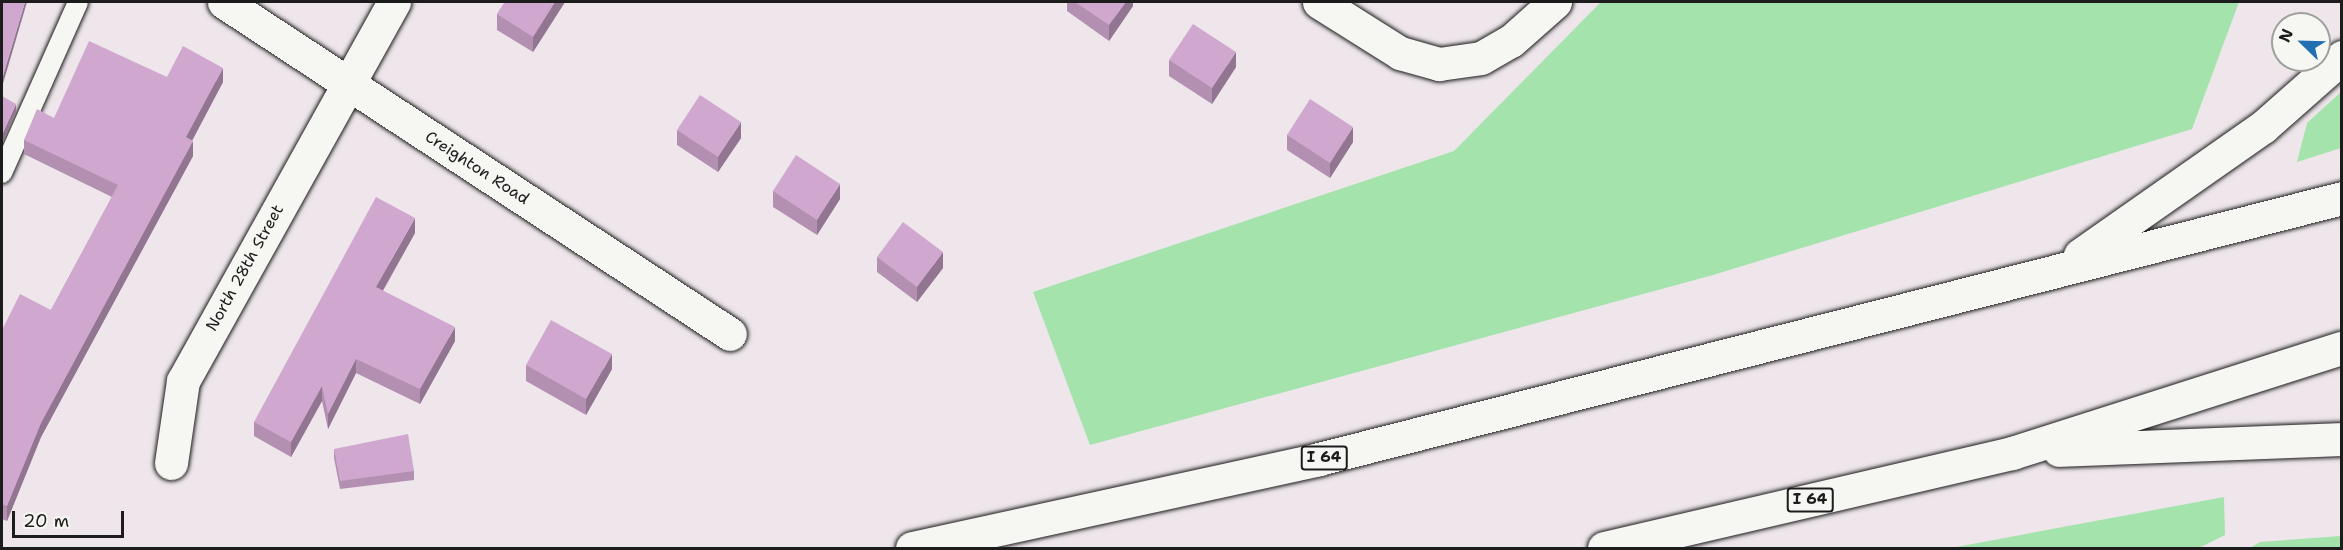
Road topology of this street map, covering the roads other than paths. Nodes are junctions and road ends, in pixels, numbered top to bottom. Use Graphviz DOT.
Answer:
graph roads {
  1 [pos="78,2"];
  2 [pos="224,2"];
  3 [pos="394,2"];
  4 [pos="1319,2"];
  5 [pos="1555,2"];
  6 [pos="2342,57"];
  7 [pos="346,82"];
  8 [pos="2,173"];
  9 [pos="2342,198"];
  10 [pos="2063,266"];
  11 [pos="730,334"];
  12 [pos="2342,348"];
  13 [pos="2342,439"];
  14 [pos="2012,453"];
  15 [pos="171,464"];
  16 [pos="912,549"];
  17 [pos="1604,549"];
  1 -- 8 [label="lane"];
  2 -- 7 [label="main road, Creighton Road"];
  3 -- 7 [label="main road, North 28th Street"];
  4 -- 5 [label="main road"];
  6 -- 10 [label="main road"];
  7 -- 11 [label="main road, Creighton Road"];
  7 -- 15 [label="main road, North 28th Street"];
  9 -- 10 [label="main road, I 64"];
  10 -- 16 [label="main road, I 64"];
  12 -- 14 [label="main road, I 64"];
  13 -- 14 [label="main road"];
  14 -- 17 [label="main road, I 64"];
}
